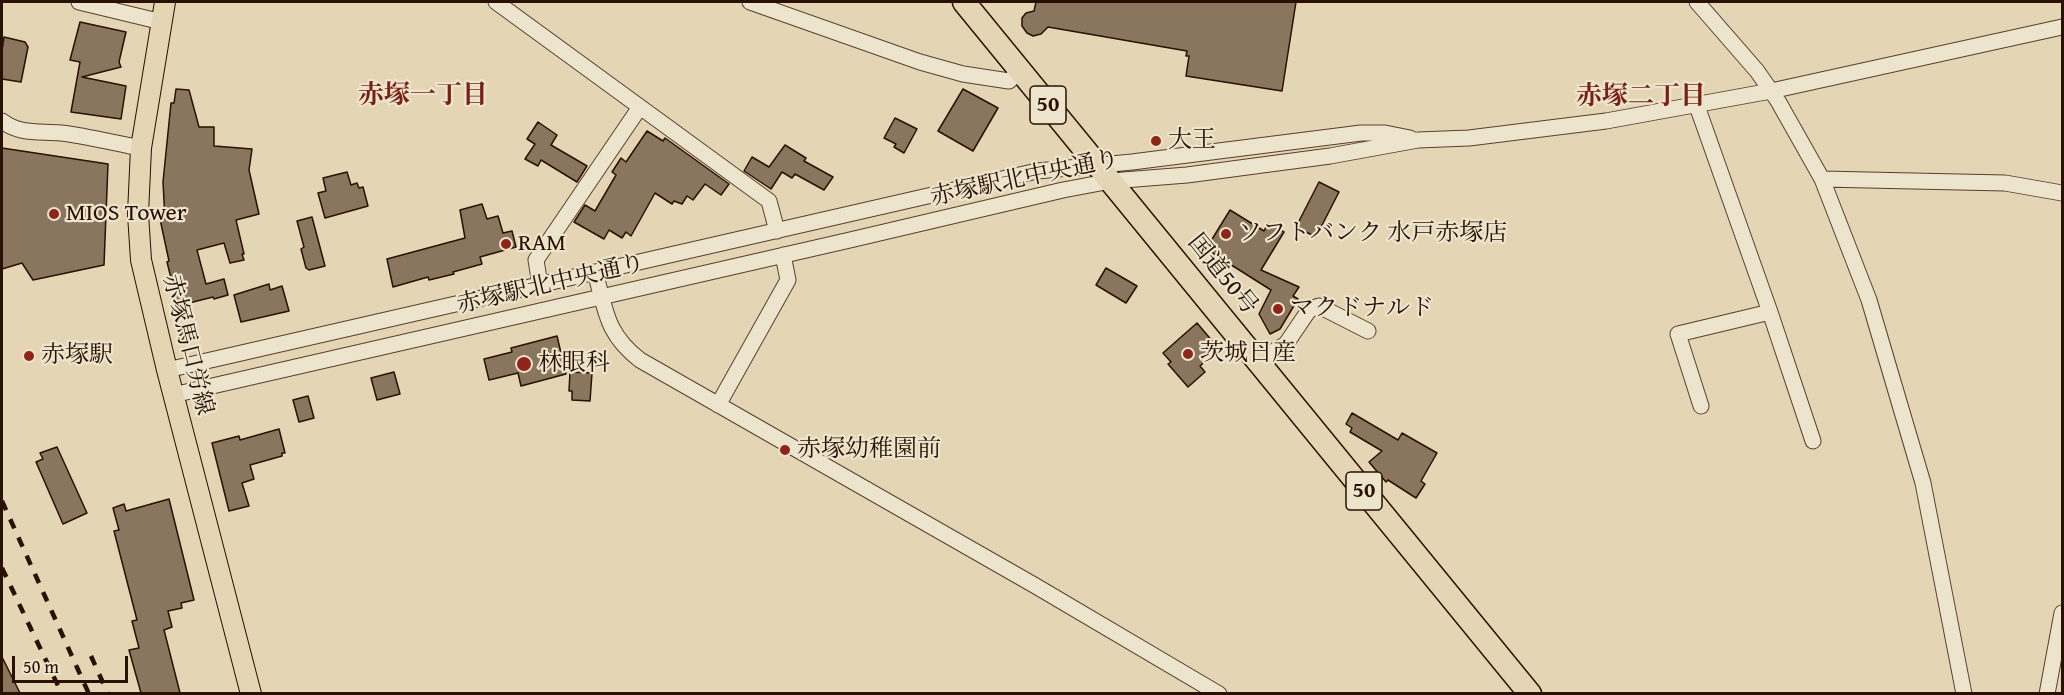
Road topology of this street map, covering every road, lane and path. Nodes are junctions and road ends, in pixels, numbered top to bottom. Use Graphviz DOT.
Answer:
graph roads {
  1 [pos="79,2"];
  2 [pos="165,2"];
  3 [pos="496,2"];
  4 [pos="750,2"];
  5 [pos="964,2"];
  6 [pos="1697,2"];
  7 [pos="162,22"];
  8 [pos="2062,27"];
  9 [pos="1021,70"];
  10 [pos="1771,91"];
  11 [pos="1697,106"];
  12 [pos="640,107"];
  13 [pos="2,121"];
  14 [pos="141,148"];
  15 [pos="1104,173"];
  16 [pos="1822,179"];
  17 [pos="2062,193"];
  18 [pos="846,215"];
  19 [pos="777,231"];
  20 [pos="850,240"];
  21 [pos="783,255"];
  22 [pos="595,272"];
  23 [pos="540,285"];
  24 [pos="602,296"];
  25 [pos="1770,312"];
  26 [pos="1368,331"];
  27 [pos="1257,360"];
  28 [pos="167,370"];
  29 [pos="173,395"];
  30 [pos="718,405"];
  31 [pos="1701,406"];
  32 [pos="1813,441"];
  33 [pos="2062,613"];
  34 [pos="251,693"];
  35 [pos="1219,693"];
  36 [pos="1530,693"];
  37 [pos="1964,693"];
  38 [pos="2047,693"];
  1 -- 7 [label="street"];
  2 -- 7 [label="main road, 赤塚馬口労線"];
  3 -- 12 [label="street"];
  4 -- 9 [label="street"];
  5 -- 9 [label="highway, 国道50号 / 50"];
  6 -- 10 [label="street"];
  7 -- 14 [label="main road, 赤塚馬口労線"];
  8 -- 10 [label="street, 赤塚駅北中央通り"];
  9 -- 15 [label="highway, 国道50号 / 50"];
  10 -- 11 [label="street, 赤塚駅北中央通り"];
  10 -- 16 [label="street"];
  11 -- 15 [label="street, 赤塚駅北中央通り"];
  11 -- 25 [label="street"];
  12 -- 19 [label="street"];
  12 -- 23 [label="street"];
  13 -- 14 [label="street"];
  14 -- 28 [label="main road, 赤塚馬口労線"];
  15 -- 18 [label="street, 赤塚駅北中央通り"];
  15 -- 20 [label="street, 赤塚駅北中央通り"];
  15 -- 27 [label="highway, 国道50号 / 50"];
  16 -- 17 [label="street"];
  16 -- 37 [label="street"];
  18 -- 19 [label="street, 赤塚駅北中央通り"];
  18 -- 20 [label="street"];
  19 -- 22 [label="street, 赤塚駅北中央通り"];
  20 -- 21 [label="street, 赤塚駅北中央通り"];
  21 -- 24 [label="street, 赤塚駅北中央通り"];
  21 -- 30 [label="street"];
  22 -- 23 [label="street, 赤塚駅北中央通り"];
  22 -- 24 [label="street"];
  23 -- 28 [label="street, 赤塚駅北中央通り"];
  24 -- 29 [label="street, 赤塚駅北中央通り"];
  24 -- 30 [label="street"];
  25 -- 31 [label="street"];
  25 -- 32 [label="street"];
  26 -- 27 [label="street"];
  27 -- 36 [label="highway, 国道50号 / 50"];
  28 -- 29 [label="main road, 赤塚馬口労線"];
  29 -- 34 [label="main road, 赤塚馬口労線"];
  30 -- 35 [label="street"];
  33 -- 38 [label="street"];
}
